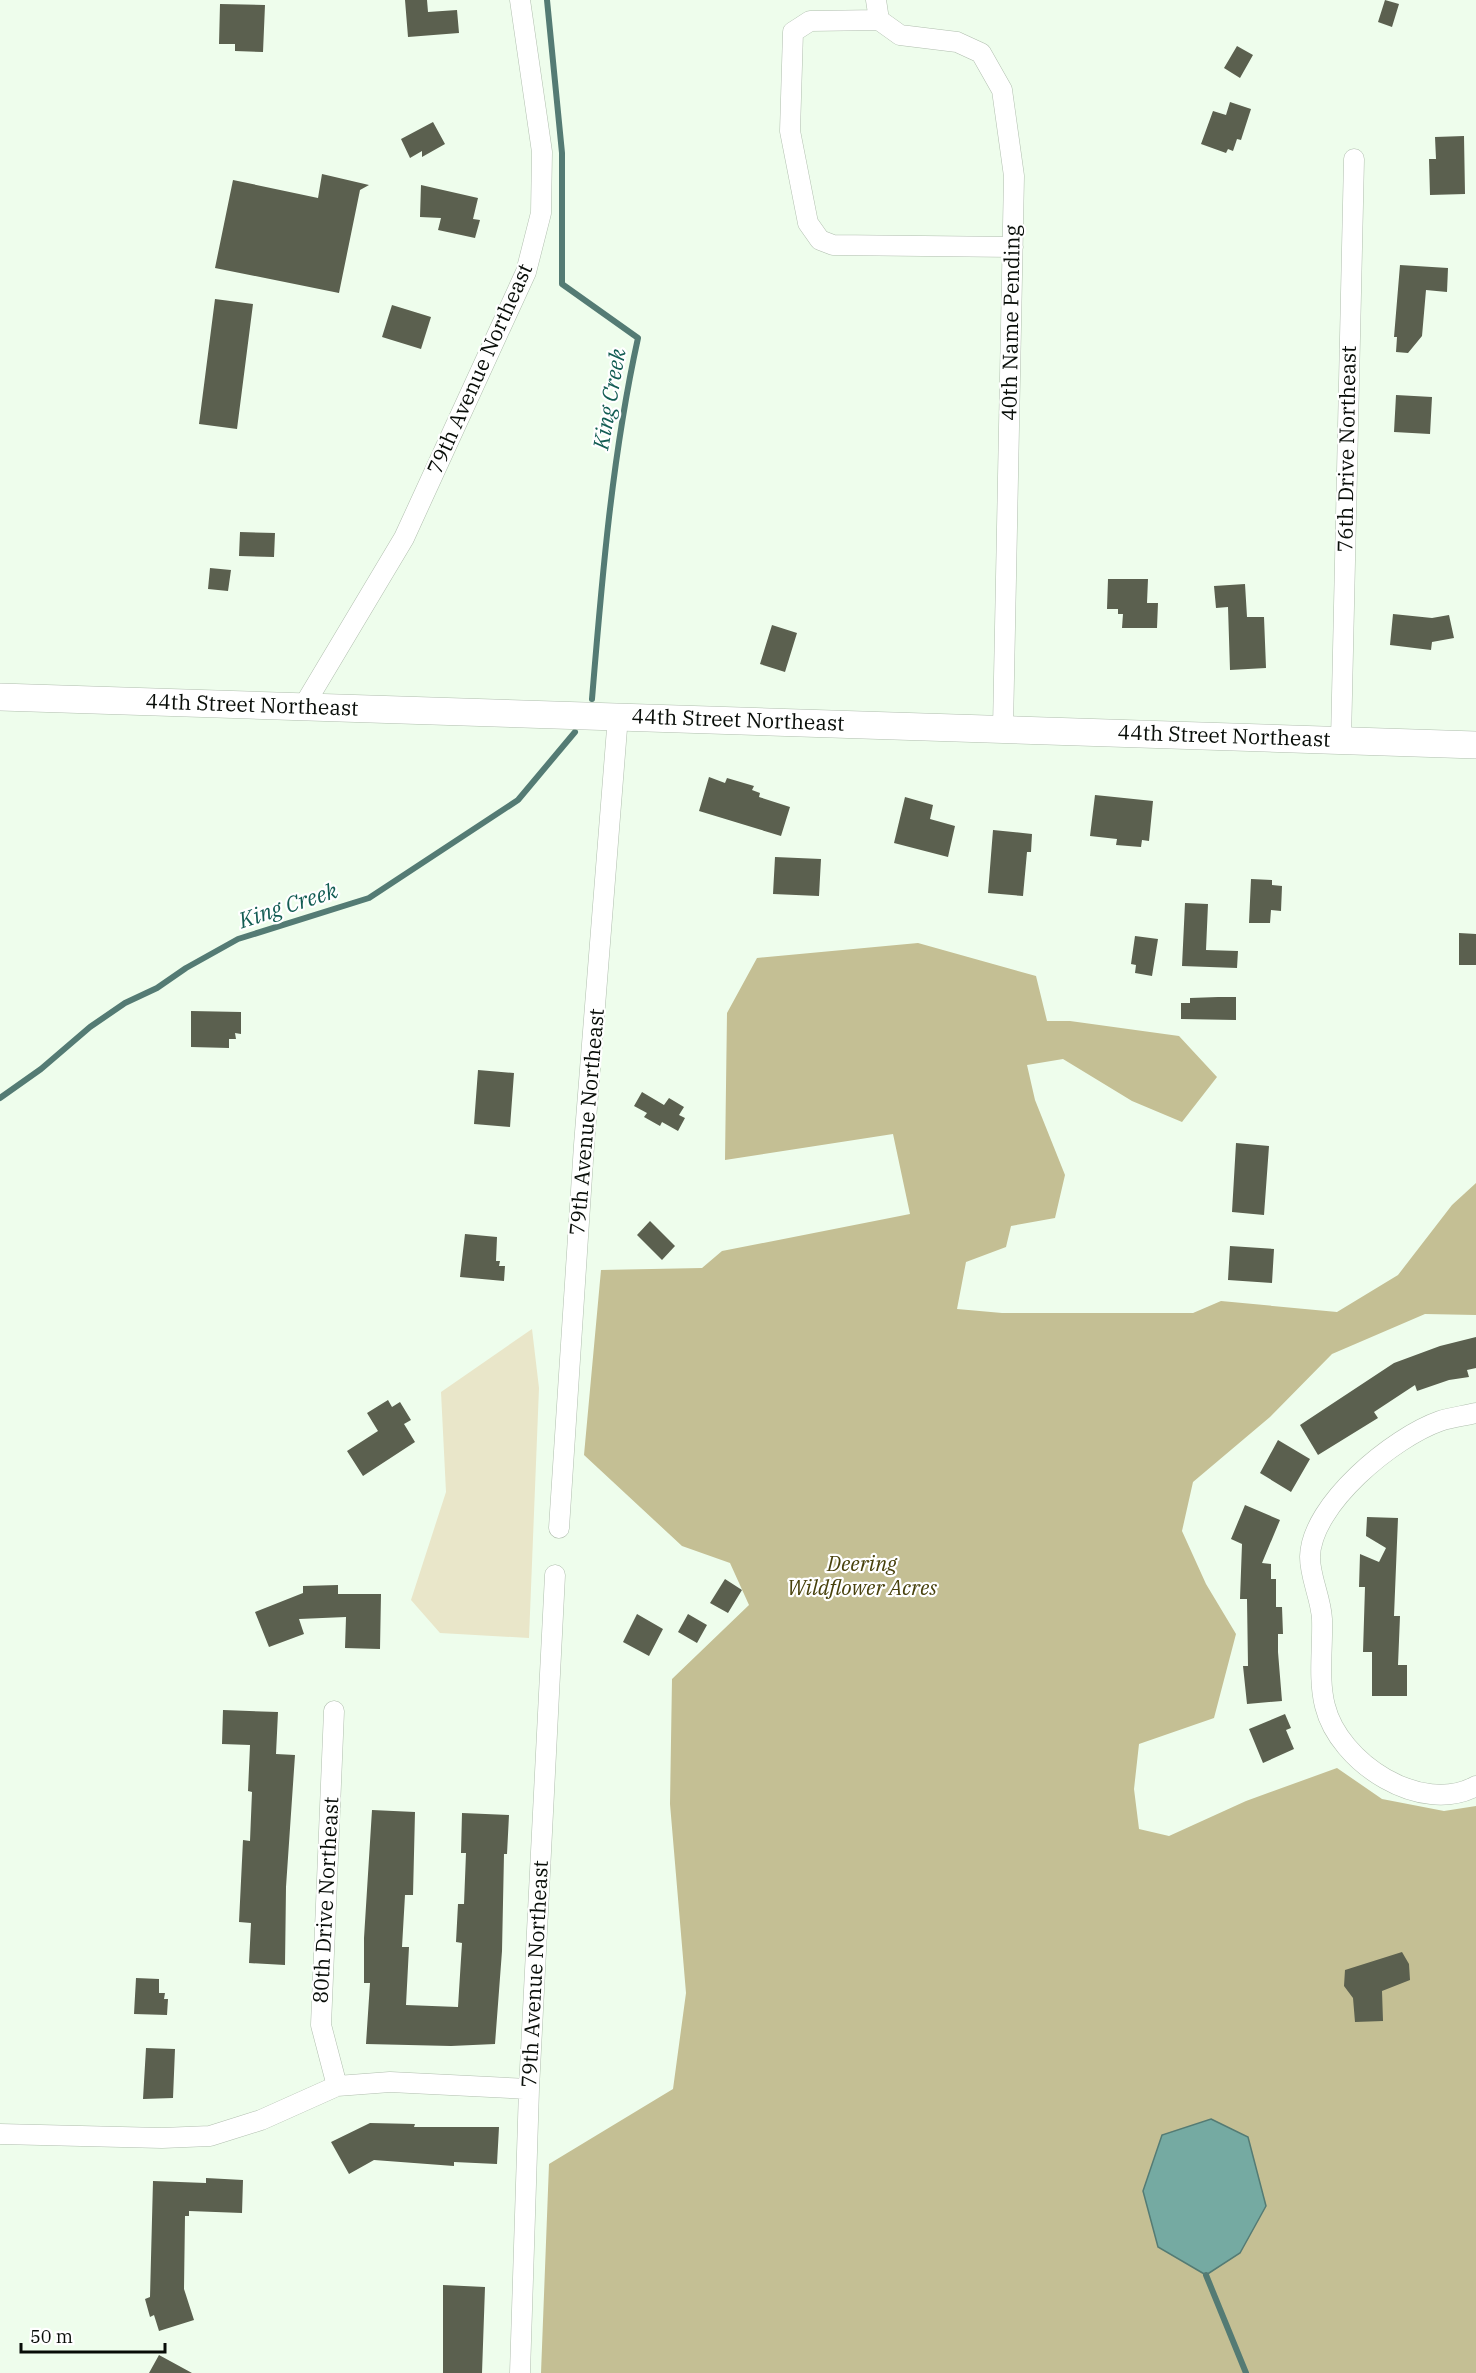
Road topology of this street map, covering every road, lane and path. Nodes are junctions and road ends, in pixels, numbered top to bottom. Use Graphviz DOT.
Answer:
graph roads {
  1 [pos="520,0"];
  2 [pos="876,0"];
  3 [pos="879,20"];
  4 [pos="1354,159"];
  5 [pos="1013,247"];
  6 [pos="0,697"];
  7 [pos="303,707"];
  8 [pos="618,716"];
  9 [pos="1003,728"];
  10 [pos="1341,740"];
  11 [pos="1476,745"];
  12 [pos="1476,1413"];
  13 [pos="559,1528"];
  14 [pos="555,1575"];
  15 [pos="334,1711"];
  16 [pos="1476,1786"];
  17 [pos="337,2086"];
  18 [pos="529,2089"];
  19 [pos="0,2133"];
  20 [pos="520,2373"];
  1 -- 7 [label="street, 79th Avenue Northeast"];
  2 -- 3 [label="street"];
  3 -- 5 [label="street, 40th Name Pending"];
  3 -- 5 [label="street"];
  4 -- 10 [label="street, 76th Drive Northeast"];
  5 -- 9 [label="street, 40th Name Pending"];
  6 -- 7 [label="street, 44th Street Northeast"];
  7 -- 8 [label="street, 44th Street Northeast"];
  8 -- 9 [label="street, 44th Street Northeast"];
  8 -- 13 [label="street, 79th Avenue Northeast"];
  9 -- 10 [label="street, 44th Street Northeast"];
  10 -- 11 [label="street, 44th Street Northeast"];
  12 -- 16 [label="street"];
  14 -- 18 [label="street, 79th Avenue Northeast"];
  15 -- 17 [label="street, 80th Drive Northeast"];
  17 -- 18 [label="street"];
  17 -- 19 [label="street"];
  18 -- 20 [label="street, 79th Avenue Northeast"];
}
